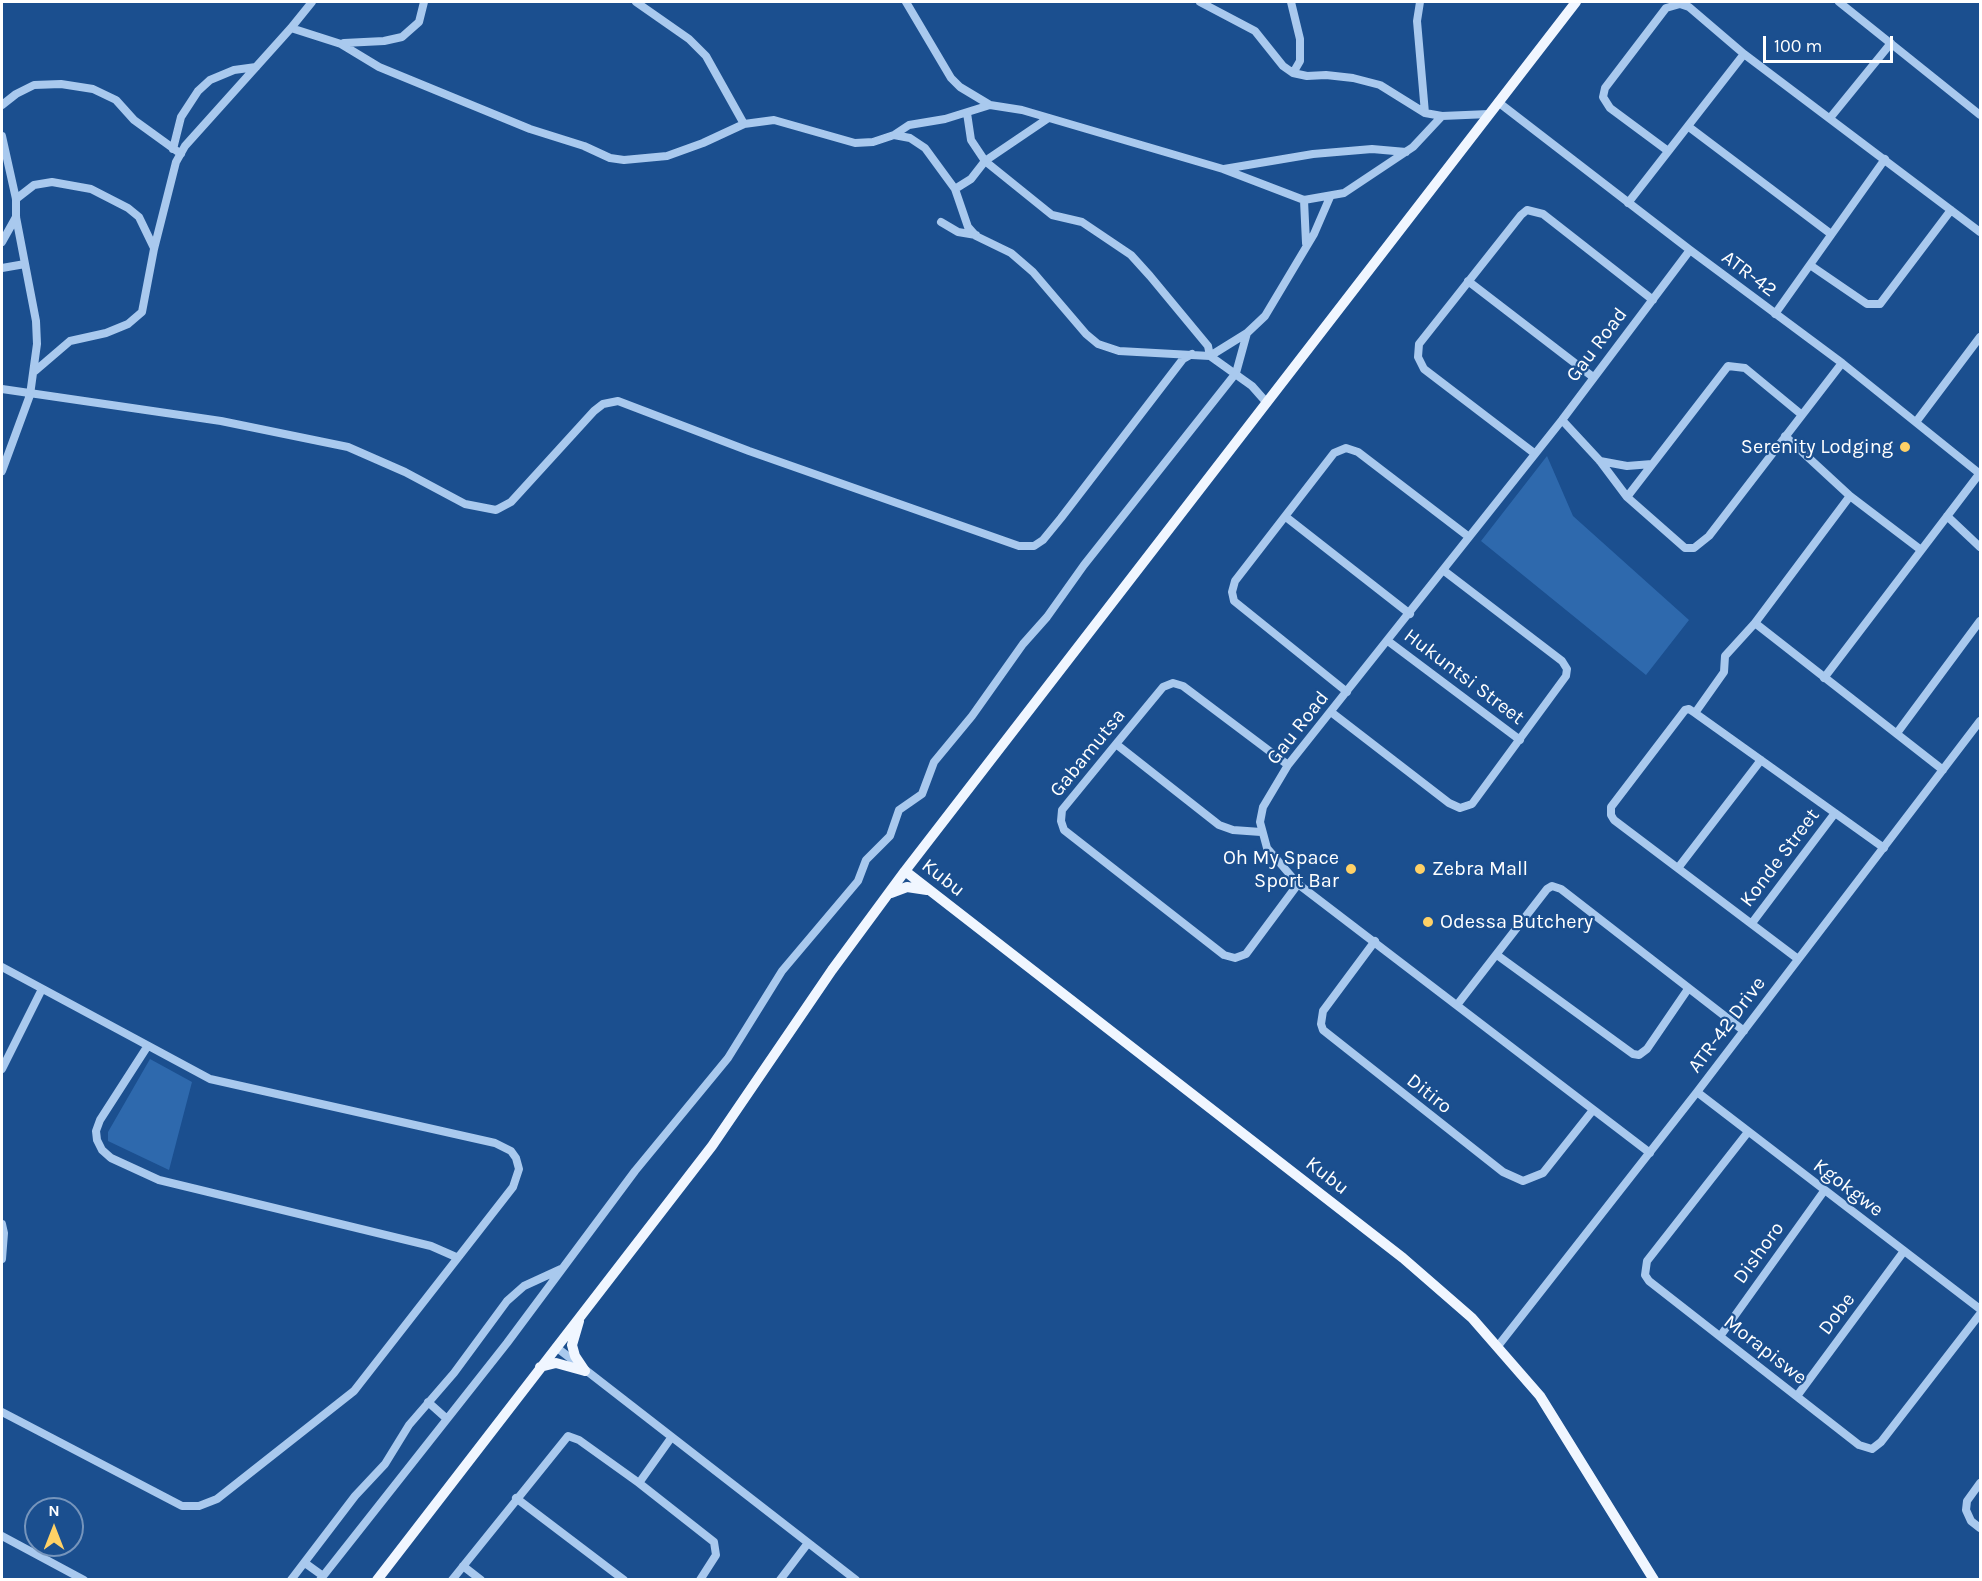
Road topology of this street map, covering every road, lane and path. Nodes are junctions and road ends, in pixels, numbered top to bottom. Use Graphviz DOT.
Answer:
graph roads {
  1 [pos="312,2"];
  2 [pos="424,2"];
  3 [pos="636,2"];
  4 [pos="906,2"];
  5 [pos="1200,2"];
  6 [pos="1291,2"];
  7 [pos="1420,2"];
  8 [pos="1576,2"];
  9 [pos="1839,2"];
  10 [pos="291,28"];
  11 [pos="1891,43"];
  12 [pos="341,44"];
  13 [pos="1744,54"];
  14 [pos="256,67"];
  15 [pos="1293,72"];
  16 [pos="1498,102"];
  17 [pos="2,105"];
  18 [pos="990,105"];
  19 [pos="1425,112"];
  20 [pos="967,113"];
  21 [pos="1489,114"];
  22 [pos="1980,115"];
  23 [pos="1442,116"];
  24 [pos="1830,118"];
  25 [pos="1047,119"];
  26 [pos="744,124"];
  27 [pos="1689,127"];
  28 [pos="894,135"];
  29 [pos="2,136"];
  30 [pos="177,151"];
  31 [pos="1668,151"];
  32 [pos="1406,152"];
  33 [pos="1886,159"];
  34 [pos="985,161"];
  35 [pos="1223,169"];
  36 [pos="955,189"];
  37 [pos="1330,197"];
  38 [pos="16,199"];
  39 [pos="1304,200"];
  40 [pos="1628,202"];
  41 [pos="1951,210"];
  42 [pos="16,217"];
  43 [pos="941,222"];
  44 [pos="1980,232"];
  45 [pos="1831,234"];
  46 [pos="976,236"];
  47 [pos="2,242"];
  48 [pos="1306,243"];
  49 [pos="154,249"];
  50 [pos="1690,250"];
  51 [pos="25,264"];
  52 [pos="1810,265"];
  53 [pos="2,268"];
  54 [pos="1468,281"];
  55 [pos="1653,300"];
  56 [pos="1775,314"];
  57 [pos="1247,333"];
  58 [pos="1980,338"];
  59 [pos="1192,354"];
  60 [pos="1210,356"];
  61 [pos="1842,363"];
  62 [pos="35,371"];
  63 [pos="1236,374"];
  64 [pos="1593,378"];
  65 [pos="2,389"];
  66 [pos="30,395"];
  67 [pos="1266,403"];
  68 [pos="1802,415"];
  69 [pos="1562,420"];
  70 [pos="1916,422"];
  71 [pos="1785,436"];
  72 [pos="1534,453"];
  73 [pos="1600,461"];
  74 [pos="1652,464"];
  75 [pos="2,471"];
  76 [pos="1980,474"];
  77 [pos="1627,496"];
  78 [pos="1850,496"];
  79 [pos="1947,516"];
  80 [pos="1286,517"];
  81 [pos="1469,537"];
  82 [pos="1980,548"];
  83 [pos="1921,550"];
  84 [pos="1443,570"];
  85 [pos="1410,614"];
  86 [pos="1980,621"];
  87 [pos="1755,623"];
  88 [pos="1388,641"];
  89 [pos="1824,678"];
  90 [pos="1347,692"];
  91 [pos="1331,712"];
  92 [pos="1695,713"];
  93 [pos="1980,721"];
  94 [pos="1897,733"];
  95 [pos="1520,740"];
  96 [pos="1116,744"];
  97 [pos="1761,760"];
  98 [pos="1288,765"];
  99 [pos="1943,770"];
  100 [pos="1835,813"];
  101 [pos="1261,832"];
  102 [pos="1884,848"];
  103 [pos="1678,868"];
  104 [pos="904,871"];
  105 [pos="1298,884"];
  106 [pos="930,891"];
  107 [pos="886,896"];
  108 [pos="1752,922"];
  109 [pos="1375,941"];
  110 [pos="1497,955"];
  111 [pos="1798,959"];
  112 [pos="2,967"];
  113 [pos="42,989"];
  114 [pos="1688,989"];
  115 [pos="1457,1005"];
  116 [pos="1744,1031"];
  117 [pos="147,1047"];
  118 [pos="2,1069"];
  119 [pos="1697,1092"];
  120 [pos="1593,1110"];
  121 [pos="1748,1132"];
  122 [pos="1650,1153"];
  123 [pos="1824,1191"];
  124 [pos="2,1224"];
  125 [pos="1904,1251"];
  126 [pos="456,1257"];
  127 [pos="2,1259"];
  128 [pos="562,1269"];
  129 [pos="524,1286"];
  130 [pos="538,1300"];
  131 [pos="1980,1309"];
  132 [pos="583,1312"];
  133 [pos="1980,1314"];
  134 [pos="1720,1335"];
  135 [pos="1498,1346"];
  136 [pos="556,1347"];
  137 [pos="540,1367"];
  138 [pos="585,1371"];
  139 [pos="1797,1396"];
  140 [pos="428,1402"];
  141 [pos="2,1412"];
  142 [pos="447,1419"];
  143 [pos="671,1438"];
  144 [pos="639,1483"];
  145 [pos="1980,1483"];
  146 [pos="516,1498"];
  147 [pos="1980,1528"];
  148 [pos="2,1536"];
  149 [pos="808,1543"];
  150 [pos="305,1563"];
  151 [pos="463,1566"];
  152 [pos="321,1578"];
  153 [pos="84,1580"];
  154 [pos="291,1580"];
  155 [pos="377,1580"];
  156 [pos="452,1580"];
  157 [pos="481,1580"];
  158 [pos="624,1580"];
  159 [pos="700,1580"];
  160 [pos="780,1580"];
  161 [pos="856,1580"];
  162 [pos="1654,1580"];
  1 -- 10 [label="street"];
  2 -- 12 [label="street"];
  3 -- 26 [label="street"];
  4 -- 18 [label="street"];
  5 -- 15 [label="street"];
  6 -- 15 [label="street"];
  7 -- 19 [label="street"];
  8 -- 16 [label="main road"];
  9 -- 11 [label="street"];
  10 -- 12 [label="street"];
  10 -- 14 [label="street"];
  11 -- 22 [label="street"];
  11 -- 24 [label="street"];
  12 -- 26 [label="street"];
  13 -- 24 [label="street"];
  13 -- 27 [label="street"];
  13 -- 31 [label="street"];
  14 -- 30 [label="street"];
  14 -- 30 [label="street"];
  15 -- 19 [label="street"];
  16 -- 21 [label="main road"];
  16 -- 40 [label="street, ATR-42"];
  17 -- 30 [label="street"];
  18 -- 20 [label="street"];
  18 -- 25 [label="street"];
  19 -- 23 [label="street"];
  20 -- 28 [label="street"];
  20 -- 34 [label="street"];
  21 -- 23 [label="street"];
  21 -- 67 [label="main road"];
  23 -- 32 [label="street"];
  24 -- 33 [label="street"];
  25 -- 34 [label="street"];
  25 -- 35 [label="street"];
  26 -- 28 [label="street"];
  27 -- 31 [label="street"];
  27 -- 45 [label="street"];
  28 -- 36 [label="street"];
  29 -- 38 [label="street"];
  30 -- 49 [label="street"];
  31 -- 40 [label="street"];
  32 -- 35 [label="street"];
  32 -- 37 [label="street"];
  33 -- 41 [label="street"];
  33 -- 45 [label="street"];
  34 -- 36 [label="street"];
  34 -- 60 [label="street"];
  35 -- 39 [label="street"];
  36 -- 46 [label="street"];
  37 -- 39 [label="street"];
  37 -- 48 [label="street"];
  38 -- 42 [label="street"];
  38 -- 49 [label="street"];
  39 -- 48 [label="street"];
  40 -- 50 [label="street, ATR-42"];
  41 -- 44 [label="street"];
  41 -- 52 [label="street"];
  42 -- 47 [label="street"];
  42 -- 51 [label="street"];
  43 -- 46 [label="street"];
  45 -- 52 [label="street"];
  46 -- 59 [label="street"];
  48 -- 57 [label="street"];
  49 -- 62 [label="street"];
  50 -- 55 [label="street, Gau Road"];
  50 -- 56 [label="street, ATR-42"];
  51 -- 53 [label="street"];
  51 -- 62 [label="street"];
  52 -- 56 [label="street"];
  54 -- 55 [label="street"];
  54 -- 64 [label="street"];
  54 -- 72 [label="street"];
  55 -- 64 [label="street, Gau Road"];
  56 -- 61 [label="street, ATR-42"];
  57 -- 60 [label="street"];
  57 -- 63 [label="street"];
  58 -- 70 [label="street"];
  59 -- 60 [label="street"];
  59 -- 66 [label="street"];
  60 -- 63 [label="street"];
  61 -- 68 [label="street"];
  61 -- 70 [label="street, ATR-42"];
  62 -- 66 [label="street"];
  63 -- 67 [label="street"];
  63 -- 128 [label="street"];
  64 -- 69 [label="street, Gau Road"];
  65 -- 66 [label="street"];
  66 -- 75 [label="street"];
  67 -- 104 [label="main road"];
  68 -- 71 [label="street"];
  68 -- 74 [label="street"];
  69 -- 72 [label="street, Gau Road"];
  69 -- 73 [label="street"];
  70 -- 76 [label="street, ATR-42"];
  71 -- 77 [label="street"];
  71 -- 78 [label="street"];
  72 -- 81 [label="street, Gau Road"];
  73 -- 74 [label="street"];
  73 -- 77 [label="street"];
  74 -- 77 [label="street"];
  76 -- 79 [label="street"];
  78 -- 83 [label="street"];
  78 -- 87 [label="street"];
  79 -- 82 [label="street"];
  79 -- 83 [label="street"];
  80 -- 81 [label="street"];
  80 -- 85 [label="street"];
  80 -- 90 [label="street"];
  81 -- 84 [label="street, Gau Road"];
  83 -- 89 [label="street"];
  84 -- 85 [label="street, Gau Road"];
  84 -- 95 [label="street"];
  85 -- 88 [label="street, Gau Road"];
  86 -- 94 [label="street"];
  87 -- 89 [label="street"];
  87 -- 92 [label="street"];
  88 -- 90 [label="street, Gau Road"];
  88 -- 95 [label="street, Hukuntsi Street"];
  89 -- 94 [label="street"];
  90 -- 91 [label="street, Gau Road"];
  91 -- 95 [label="street"];
  91 -- 98 [label="street, Gau Road"];
  92 -- 97 [label="street"];
  92 -- 103 [label="street"];
  93 -- 99 [label="street, ATR-42 Drive"];
  94 -- 99 [label="street"];
  96 -- 98 [label="street, Gabamutsa"];
  96 -- 101 [label="street"];
  96 -- 105 [label="street, Gabamutsa"];
  97 -- 100 [label="street"];
  97 -- 103 [label="street"];
  98 -- 101 [label="street, Gau Road"];
  99 -- 102 [label="street, ATR-42 Drive"];
  100 -- 102 [label="street"];
  100 -- 108 [label="street, Konde Street"];
  101 -- 105 [label="street"];
  102 -- 111 [label="street, ATR-42 Drive"];
  103 -- 108 [label="street"];
  104 -- 106 [label="main road, Kubu"];
  104 -- 107 [label="main road"];
  105 -- 109 [label="street"];
  106 -- 107 [label="main road"];
  106 -- 135 [label="main road, Kubu"];
  107 -- 132 [label="main road"];
  108 -- 111 [label="street"];
  109 -- 115 [label="street"];
  109 -- 120 [label="street, Ditiro"];
  110 -- 114 [label="street"];
  110 -- 114 [label="street"];
  110 -- 115 [label="street"];
  111 -- 116 [label="street, ATR-42 Drive"];
  112 -- 113 [label="street"];
  113 -- 117 [label="street"];
  113 -- 118 [label="street"];
  114 -- 116 [label="street"];
  115 -- 120 [label="street"];
  116 -- 119 [label="street, ATR-42 Drive"];
  117 -- 126 [label="street"];
  117 -- 126 [label="street"];
  119 -- 121 [label="street, Kgokgwe"];
  119 -- 122 [label="street, ATR-42 Drive"];
  120 -- 122 [label="street"];
  121 -- 123 [label="street, Kgokgwe"];
  121 -- 134 [label="street, Morapiswe"];
  122 -- 135 [label="street, ATR-42 Drive"];
  123 -- 125 [label="street, Kgokgwe"];
  123 -- 134 [label="street, Dishoro"];
  124 -- 127 [label="street"];
  125 -- 131 [label="street, Kgokgwe"];
  125 -- 139 [label="street, Dobe"];
  126 -- 141 [label="street"];
  128 -- 129 [label="street"];
  128 -- 130 [label="street"];
  129 -- 130 [label="street"];
  129 -- 140 [label="street"];
  130 -- 142 [label="street"];
  132 -- 136 [label="main road"];
  132 -- 138 [label="main road"];
  133 -- 139 [label="street, Morapiswe"];
  134 -- 139 [label="street, Morapiswe"];
  135 -- 162 [label="main road, Kubu"];
  136 -- 137 [label="main road"];
  136 -- 138 [label="street"];
  137 -- 138 [label="main road"];
  137 -- 155 [label="main road"];
  138 -- 143 [label="street"];
  140 -- 142 [label="street"];
  140 -- 150 [label="street"];
  142 -- 152 [label="street"];
  143 -- 144 [label="street"];
  143 -- 149 [label="street"];
  144 -- 146 [label="street"];
  144 -- 159 [label="street"];
  145 -- 147 [label="street"];
  146 -- 151 [label="street"];
  146 -- 158 [label="street"];
  148 -- 153 [label="street"];
  149 -- 160 [label="street"];
  149 -- 161 [label="street"];
  150 -- 152 [label="street"];
  150 -- 154 [label="street"];
  151 -- 156 [label="street"];
  151 -- 157 [label="street"];
}
